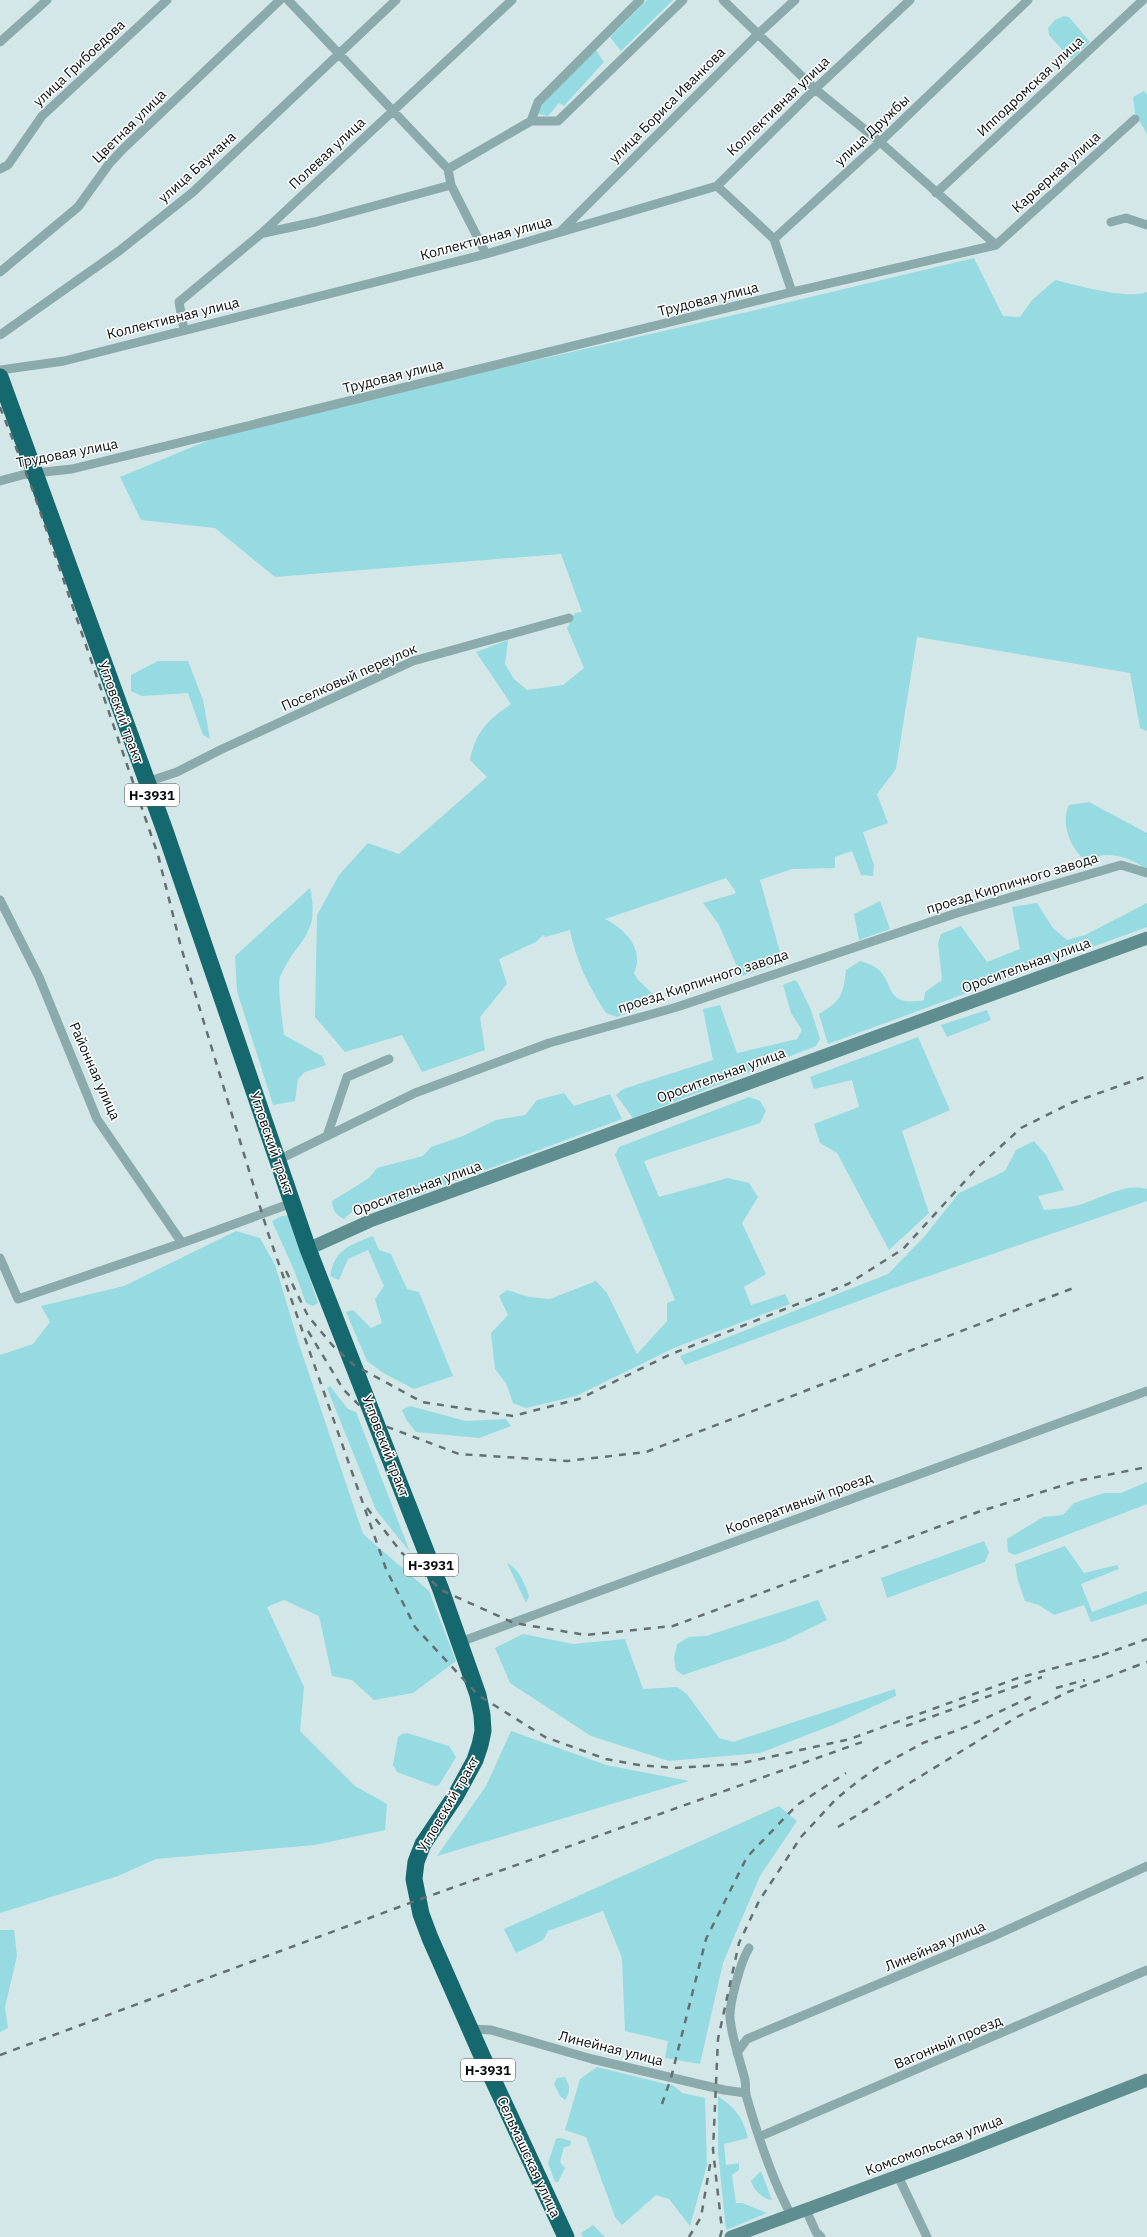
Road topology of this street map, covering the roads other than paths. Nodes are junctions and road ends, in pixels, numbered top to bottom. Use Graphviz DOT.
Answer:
graph roads {
  1 [pos="47,0"];
  2 [pos="167,0"];
  3 [pos="280,0"];
  4 [pos="288,0"];
  5 [pos="396,0"];
  6 [pos="512,0"];
  7 [pos="640,0"];
  8 [pos="683,0"];
  9 [pos="723,0"];
  10 [pos="795,0"];
  11 [pos="910,0"];
  12 [pos="1028,0"];
  13 [pos="1144,0"];
  14 [pos="758,34"];
  15 [pos="0,42"];
  16 [pos="338,54"];
  17 [pos="815,88"];
  18 [pos="394,110"];
  19 [pos="1135,119"];
  20 [pos="531,121"];
  21 [pos="880,142"];
  22 [pos="0,169"];
  23 [pos="448,169"];
  24 [pos="451,185"];
  25 [pos="717,186"];
  26 [pos="936,194"];
  27 [pos="1111,222"];
  28 [pos="1147,225"];
  29 [pos="560,232"];
  30 [pos="262,233"];
  31 [pos="774,239"];
  32 [pos="996,246"];
  33 [pos="486,254"];
  34 [pos="0,272"];
  35 [pos="792,292"];
  36 [pos="184,330"];
  37 [pos="0,335"];
  38 [pos="0,370"];
  39 [pos="0,377"];
  40 [pos="36,473"];
  41 [pos="0,481"];
  42 [pos="569,618"];
  43 [pos="147,782"];
  44 [pos="1147,873"];
  45 [pos="0,900"];
  46 [pos="1147,938"];
  47 [pos="389,1059"];
  48 [pos="327,1136"];
  49 [pos="278,1160"];
  50 [pos="297,1216"];
  51 [pos="182,1243"];
  52 [pos="308,1249"];
  53 [pos="0,1258"];
  54 [pos="1147,1390"];
  55 [pos="460,1642"];
  56 [pos="1147,1866"];
  57 [pos="418,1900"];
  58 [pos="749,1948"];
  59 [pos="1147,1970"];
  60 [pos="470,2029"];
  61 [pos="737,2053"];
  62 [pos="1147,2080"];
  63 [pos="746,2093"];
  64 [pos="759,2137"];
  65 [pos="898,2176"];
  66 [pos="806,2210"];
  67 [pos="791,2215"];
  68 [pos="563,2234"];
  69 [pos="733,2237"];
  70 [pos="821,2237"];
  71 [pos="927,2237"];
  1 -- 15 [label="street"];
  2 -- 22 [label="street, улица Грибоедова"];
  3 -- 34 [label="street, Цветная улица"];
  4 -- 16 [label="street"];
  5 -- 16 [label="street, улица Баумана"];
  6 -- 18 [label="street, Полевая улица"];
  7 -- 20 [label="street"];
  8 -- 20 [label="street"];
  9 -- 14 [label="street"];
  10 -- 14 [label="street, улица Бориса Иванкова"];
  11 -- 17 [label="street, Коллективная улица"];
  12 -- 21 [label="street, улица Дружбы"];
  13 -- 26 [label="street, Ипподромская улица"];
  14 -- 17 [label="street"];
  14 -- 29 [label="street, улица Бориса Иванкова"];
  16 -- 18 [label="street"];
  16 -- 37 [label="street, улица Баумана"];
  17 -- 21 [label="street"];
  17 -- 25 [label="street, Коллективная улица"];
  18 -- 23 [label="street"];
  18 -- 30 [label="street, Полевая улица"];
  19 -- 32 [label="street, Карьерная улица"];
  20 -- 23 [label="street"];
  21 -- 26 [label="street"];
  21 -- 31 [label="street, улица Дружбы"];
  23 -- 24 [label="street"];
  24 -- 30 [label="street"];
  24 -- 33 [label="street"];
  25 -- 29 [label="street, Коллективная улица"];
  25 -- 31 [label="street"];
  26 -- 32 [label="street"];
  27 -- 28 [label="street"];
  29 -- 33 [label="street, Коллективная улица"];
  30 -- 36 [label="street, Полевая улица"];
  31 -- 35 [label="street"];
  32 -- 35 [label="street"];
  33 -- 36 [label="street, Коллективная улица"];
  35 -- 40 [label="street, Трудовая улица"];
  36 -- 38 [label="street, Коллективная улица"];
  39 -- 40 [label="highway, Угловский тракт / Н-3931"];
  40 -- 41 [label="street, Трудовая улица"];
  40 -- 43 [label="highway, Угловский тракт / Н-3931"];
  42 -- 43 [label="street, Поселковый переулок"];
  43 -- 49 [label="highway, Угловский тракт / Н-3931"];
  44 -- 48 [label="street, проезд Кирпичного завода"];
  45 -- 51 [label="street, Районная улица"];
  46 -- 52 [label="main road, Оросительная улица"];
  47 -- 48 [label="street"];
  48 -- 49 [label="street, проезд Кирпичного завода"];
  49 -- 50 [label="highway, Угловский тракт / Н-3931"];
  50 -- 51 [label="street"];
  50 -- 52 [label="highway, Угловский тракт / Н-3931"];
  51 -- 53 [label="street"];
  52 -- 55 [label="highway, Угловский тракт / Н-3931"];
  54 -- 55 [label="street, Кооперативный проезд"];
  55 -- 57 [label="highway, Угловский тракт / Н-3931"];
  56 -- 61 [label="street, Линейная улица"];
  57 -- 60 [label="highway, Сельмашская улица / Н-3931"];
  58 -- 61 [label="street"];
  59 -- 64 [label="street, Вагонный проезд"];
  60 -- 63 [label="street, Линейная улица"];
  60 -- 68 [label="highway, Сельмашская улица / Н-3931"];
  61 -- 63 [label="street"];
  62 -- 65 [label="main road, Комсомольская улица"];
  63 -- 64 [label="street"];
  64 -- 67 [label="street"];
  65 -- 66 [label="main road, Комсомольская улица"];
  65 -- 71 [label="street"];
  66 -- 67 [label="main road, Комсомольская улица"];
  66 -- 70 [label="street"];
  67 -- 69 [label="main road, Комсомольская улица"];
}
